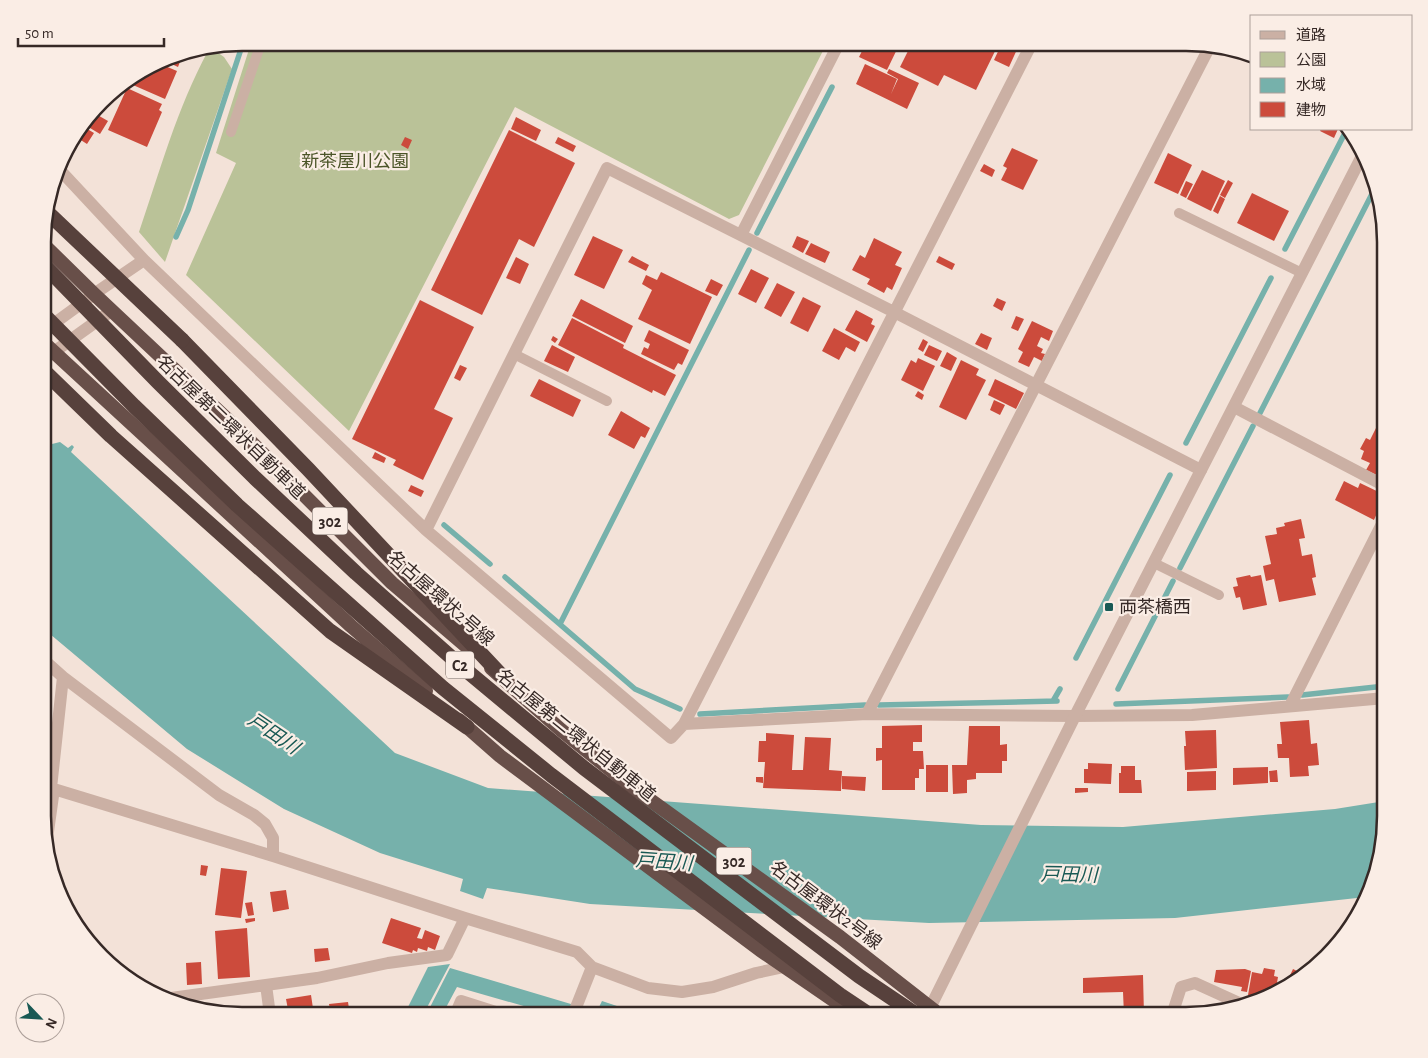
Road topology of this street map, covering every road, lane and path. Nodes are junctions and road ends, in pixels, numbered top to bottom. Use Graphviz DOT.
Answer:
graph roads {
  1 [pos="259,51"];
  2 [pos="835,51"];
  3 [pos="1028,51"];
  4 [pos="1207,53"];
  5 [pos="231,132"];
  6 [pos="1359,162"];
  7 [pos="64,174"];
  8 [pos="1179,213"];
  9 [pos="53,218"];
  10 [pos="741,235"];
  11 [pos="51,252"];
  12 [pos="144,260"];
  13 [pos="51,272"];
  14 [pos="1302,274"];
  15 [pos="94,294"];
  16 [pos="111,310"];
  17 [pos="894,312"];
  18 [pos="51,322"];
  19 [pos="51,325"];
  20 [pos="51,349"];
  21 [pos="514,354"];
  22 [pos="51,356"];
  23 [pos="51,378"];
  24 [pos="1036,385"];
  25 [pos="608,402"];
  26 [pos="1234,407"];
  27 [pos="1201,470"];
  28 [pos="1377,482"];
  29 [pos="426,530"];
  30 [pos="1377,534"];
  31 [pos="1154,562"];
  32 [pos="1220,595"];
  33 [pos="51,666"];
  34 [pos="500,674"];
  35 [pos="63,677"];
  36 [pos="1377,699"];
  37 [pos="1290,706"];
  38 [pos="867,714"];
  39 [pos="1075,716"];
  40 [pos="684,724"];
  41 [pos="467,727"];
  42 [pos="51,779"];
  43 [pos="51,788"];
  44 [pos="273,856"];
  45 [pos="465,918"];
  46 [pos="784,967"];
  47 [pos="592,968"];
  48 [pos="266,985"];
  49 [pos="180,997"];
  50 [pos="1234,1000"];
  51 [pos="269,1007"];
  52 [pos="459,1007"];
  53 [pos="480,1007"];
  54 [pos="577,1007"];
  55 [pos="843,1007"];
  56 [pos="858,1007"];
  57 [pos="915,1007"];
  58 [pos="920,1007"];
  59 [pos="931,1007"];
  60 [pos="1175,1007"];
  1 -- 5 [label="lane"];
  2 -- 10 [label="street"];
  3 -- 17 [label="street"];
  4 -- 24 [label="street"];
  6 -- 14 [label="street"];
  7 -- 12 [label="street"];
  8 -- 14 [label="lane"];
  9 -- 34 [label="highway, bridge"];
  10 -- 17 [label="street"];
  10 -- 21 [label="street"];
  11 -- 15 [label="highway, 名古屋環状2号線 / 302"];
  12 -- 15 [label="street"];
  12 -- 29 [label="street"];
  13 -- 57 [label="highway, 名古屋第二環状自動車道 / C2, bridge"];
  14 -- 26 [label="street"];
  15 -- 16 [label="highway, 名古屋環状2号線 / 302"];
  15 -- 19 [label="street"];
  16 -- 20 [label="street"];
  16 -- 34 [label="highway, 名古屋環状2号線 / 302"];
  17 -- 24 [label="street"];
  17 -- 40 [label="street"];
  18 -- 56 [label="highway, C2, bridge"];
  21 -- 25 [label="lane"];
  21 -- 29 [label="street"];
  22 -- 41 [label="highway"];
  23 -- 41 [label="highway"];
  24 -- 27 [label="street"];
  24 -- 38 [label="street"];
  26 -- 27 [label="street"];
  26 -- 28 [label="street"];
  27 -- 31 [label="street"];
  29 -- 40 [label="street"];
  30 -- 37 [label="street"];
  31 -- 32 [label="lane"];
  31 -- 39 [label="street"];
  33 -- 35 [label="street"];
  34 -- 58 [label="highway, 名古屋環状2号線 / 302"];
  35 -- 42 [label="street"];
  35 -- 44 [label="street"];
  36 -- 37 [label="street"];
  37 -- 39 [label="street"];
  38 -- 39 [label="street"];
  38 -- 40 [label="street"];
  39 -- 59 [label="street"];
  41 -- 46 [label="highway"];
  43 -- 44 [label="street"];
  44 -- 45 [label="street"];
  45 -- 47 [label="street"];
  45 -- 48 [label="street"];
  46 -- 47 [label="street"];
  46 -- 55 [label="highway"];
  47 -- 54 [label="street"];
  48 -- 49 [label="street"];
  48 -- 51 [label="street"];
  50 -- 60 [label="street"];
  52 -- 53 [label="street"];
}
